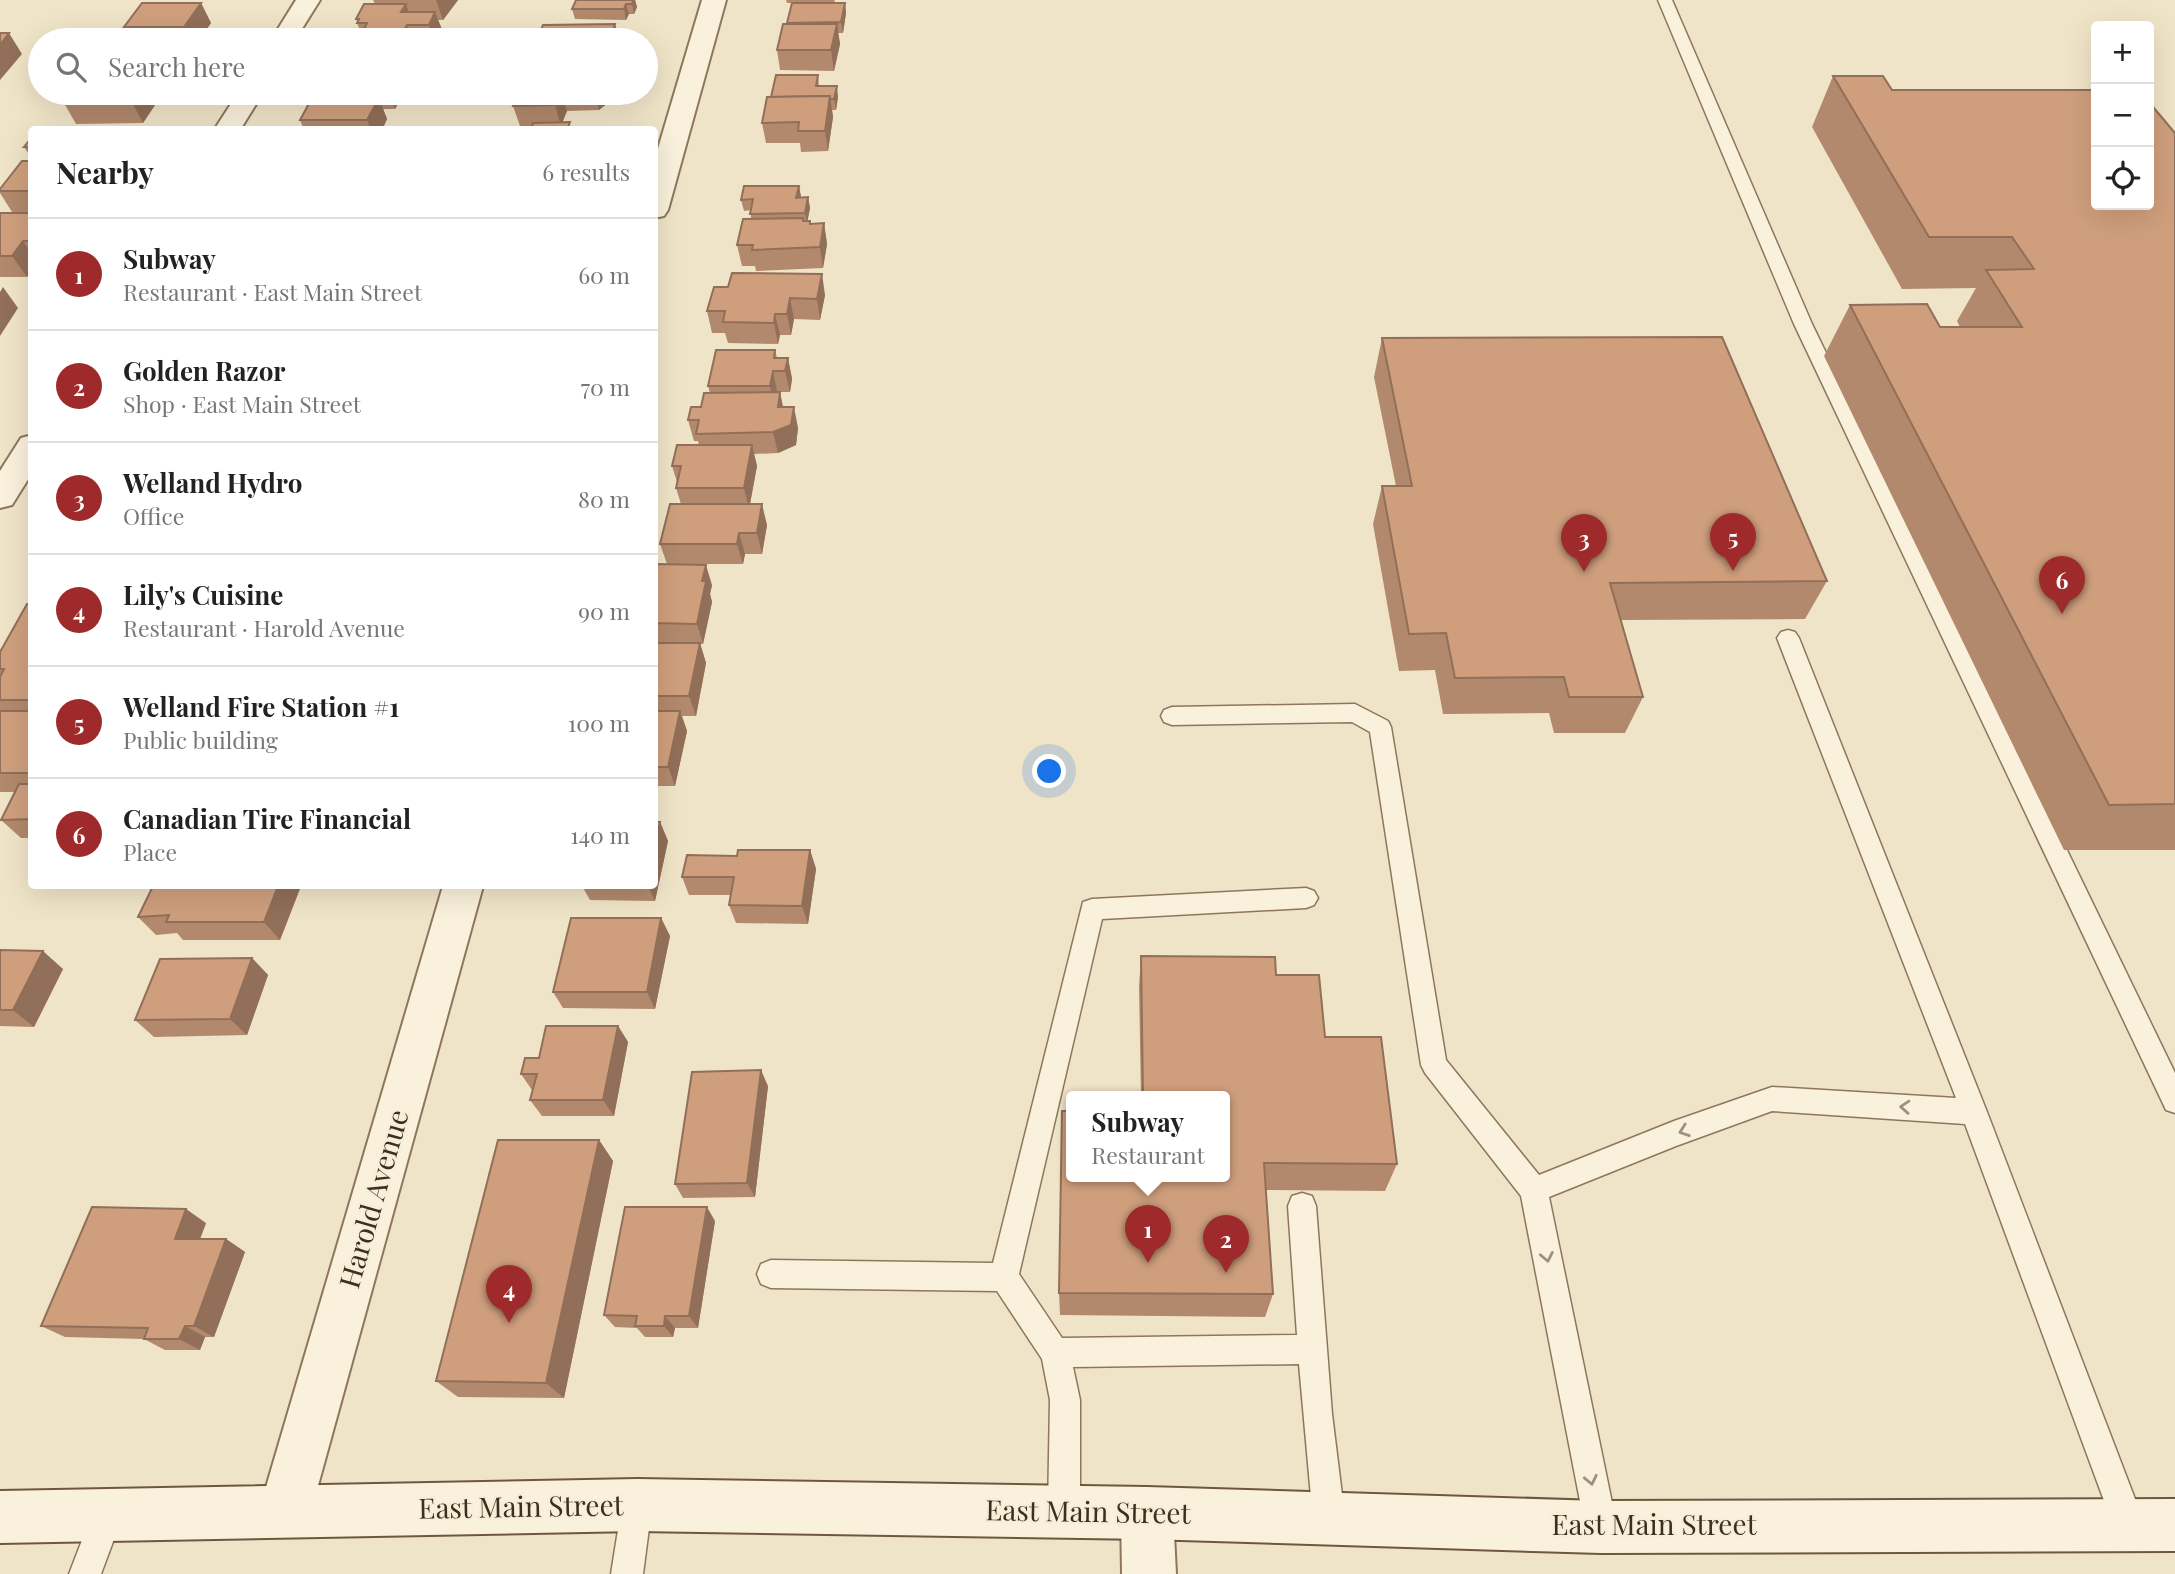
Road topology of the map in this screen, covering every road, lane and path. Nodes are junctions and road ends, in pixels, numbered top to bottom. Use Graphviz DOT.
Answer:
graph roads {
  1 [pos="308,0"];
  2 [pos="714,0"];
  3 [pos="1665,0"];
  4 [pos="290,28"];
  5 [pos="243,105"];
  6 [pos="229,126"];
  7 [pos="658,196"];
  8 [pos="28,452"];
  9 [pos="0,497"];
  10 [pos="1788,638"];
  11 [pos="1172,716"];
  12 [pos="462,889"];
  13 [pos="1306,898"];
  14 [pos="2175,1101"];
  15 [pos="1973,1112"];
  16 [pos="1534,1189"];
  17 [pos="1301,1206"];
  18 [pos="771,1274"];
  19 [pos="1003,1277"];
  20 [pos="1312,1349"];
  21 [pos="1055,1353"];
  22 [pos="637,1505"];
  23 [pos="285,1511"];
  24 [pos="1064,1511"];
  25 [pos="1147,1513"];
  26 [pos="107,1515"];
  27 [pos="0,1517"];
  28 [pos="1329,1519"];
  29 [pos="2152,1524"];
  30 [pos="1601,1527"];
  31 [pos="85,1574"];
  32 [pos="627,1574"];
  33 [pos="1149,1574"];
  1 -- 4 [label="main road"];
  2 -- 7 [label="main road"];
  3 -- 14 [label="lane"];
  5 -- 6 [label="main road"];
  8 -- 9 [label="main road"];
  10 -- 15 [label="lane"];
  11 -- 16 [label="lane"];
  12 -- 23 [label="main road, Harold Avenue"];
  13 -- 19 [label="lane"];
  15 -- 16 [label="lane, one-way"];
  15 -- 29 [label="lane"];
  16 -- 30 [label="lane, one-way"];
  17 -- 20 [label="lane"];
  18 -- 19 [label="lane"];
  19 -- 21 [label="lane"];
  20 -- 21 [label="lane"];
  20 -- 28 [label="lane"];
  21 -- 24 [label="lane"];
  22 -- 23 [label="main road, East Main Street"];
  22 -- 24 [label="main road, East Main Street"];
  22 -- 32 [label="lane"];
  23 -- 26 [label="main road, East Main Street"];
  24 -- 25 [label="main road, East Main Street"];
  25 -- 28 [label="main road, East Main Street"];
  25 -- 33 [label="main road"];
  26 -- 27 [label="main road, East Main Street"];
  26 -- 31 [label="lane"];
  28 -- 30 [label="main road, East Main Street"];
  29 -- 30 [label="main road, East Main Street"];
}
